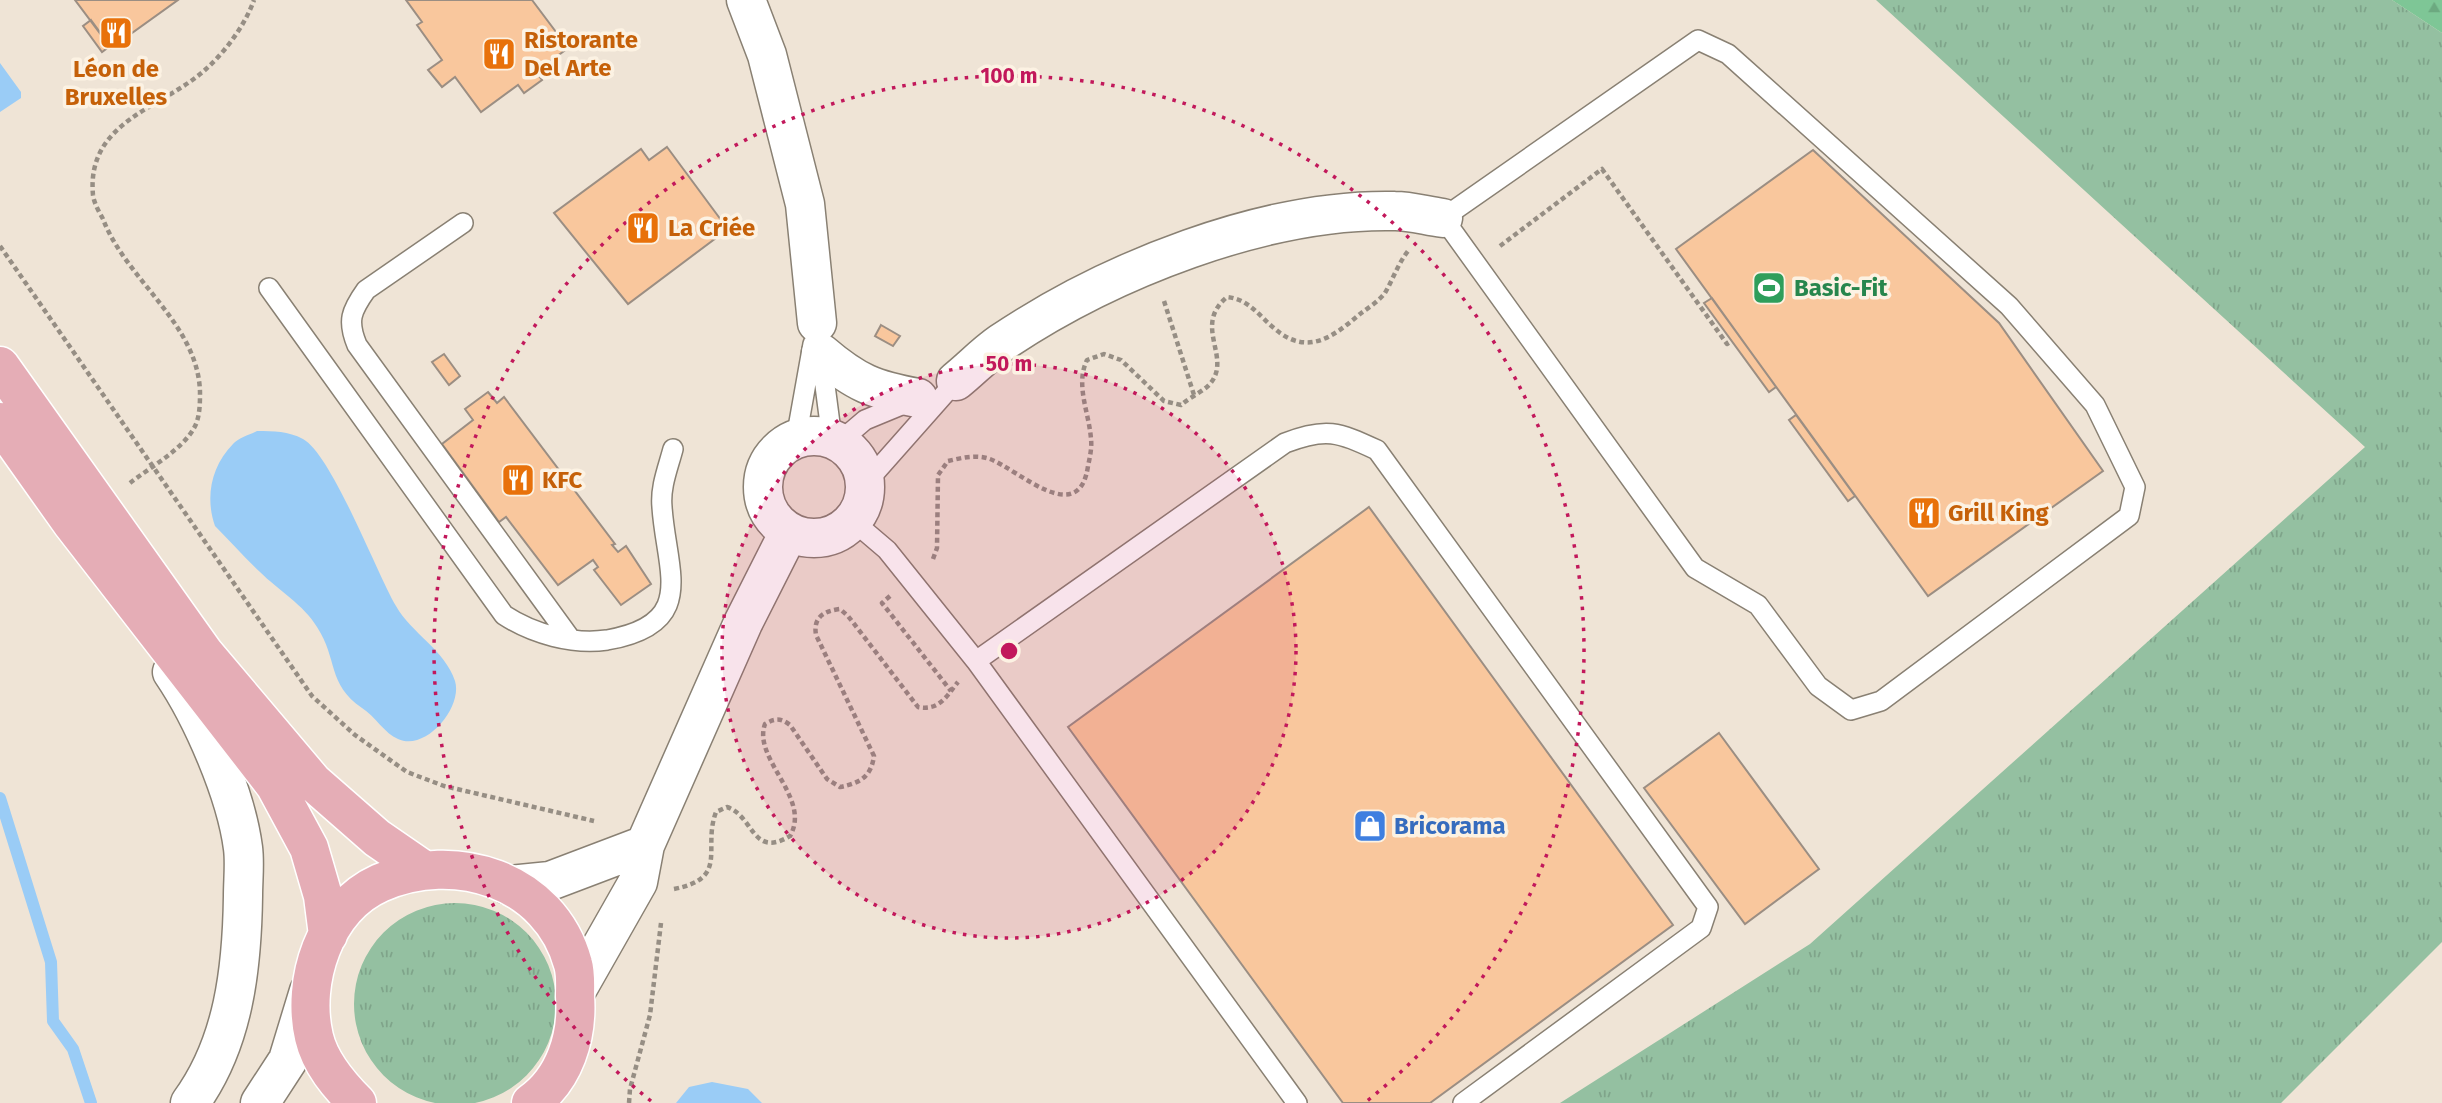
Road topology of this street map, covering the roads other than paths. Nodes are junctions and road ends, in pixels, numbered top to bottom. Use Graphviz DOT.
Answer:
graph roads {
  1 [pos="746,0"];
  2 [pos="463,223"];
  3 [pos="1429,230"];
  4 [pos="269,288"];
  5 [pos="819,338"];
  6 [pos="0,366"];
  7 [pos="957,381"];
  8 [pos="918,398"];
  9 [pos="0,422"];
  10 [pos="822,440"];
  11 [pos="673,449"];
  12 [pos="864,485"];
  13 [pos="86,514"];
  14 [pos="852,521"];
  15 [pos="789,532"];
  16 [pos="570,638"];
  17 [pos="976,661"];
  18 [pos="645,845"];
  19 [pos="422,869"];
  20 [pos="508,885"];
  21 [pos="328,935"];
  22 [pos="309,991"];
  23 [pos="575,993"];
  24 [pos="568,1056"];
  25 [pos="190,1103"];
  26 [pos="260,1103"];
  27 [pos="357,1103"];
  28 [pos="531,1103"];
  29 [pos="567,1103"];
  30 [pos="1297,1103"];
  31 [pos="1463,1103"];
  1 -- 5 [label="street"];
  2 -- 16 [label="lane"];
  3 -- 3 [label="lane"];
  3 -- 7 [label="street"];
  4 -- 16 [label="lane"];
  5 -- 8 [label="street"];
  5 -- 10 [label="lane"];
  5 -- 10 [label="lane"];
  6 -- 13 [label="main road"];
  7 -- 8 [label="lane"];
  7 -- 12 [label="lane"];
  8 -- 10 [label="lane"];
  9 -- 13 [label="main road"];
  10 -- 12 [label="street"];
  10 -- 15 [label="street"];
  11 -- 16 [label="lane"];
  12 -- 14 [label="street"];
  13 -- 19 [label="main road"];
  13 -- 21 [label="main road"];
  13 -- 25 [label="street"];
  14 -- 15 [label="street"];
  14 -- 17 [label="lane"];
  15 -- 18 [label="street"];
  17 -- 30 [label="lane"];
  17 -- 31 [label="lane"];
  18 -- 20 [label="street"];
  18 -- 23 [label="street"];
  19 -- 20 [label="main road"];
  19 -- 21 [label="main road"];
  20 -- 23 [label="main road"];
  21 -- 22 [label="main road"];
  22 -- 26 [label="street"];
  22 -- 27 [label="main road"];
  23 -- 24 [label="main road"];
  24 -- 28 [label="main road"];
  24 -- 29 [label="main road"];
}
